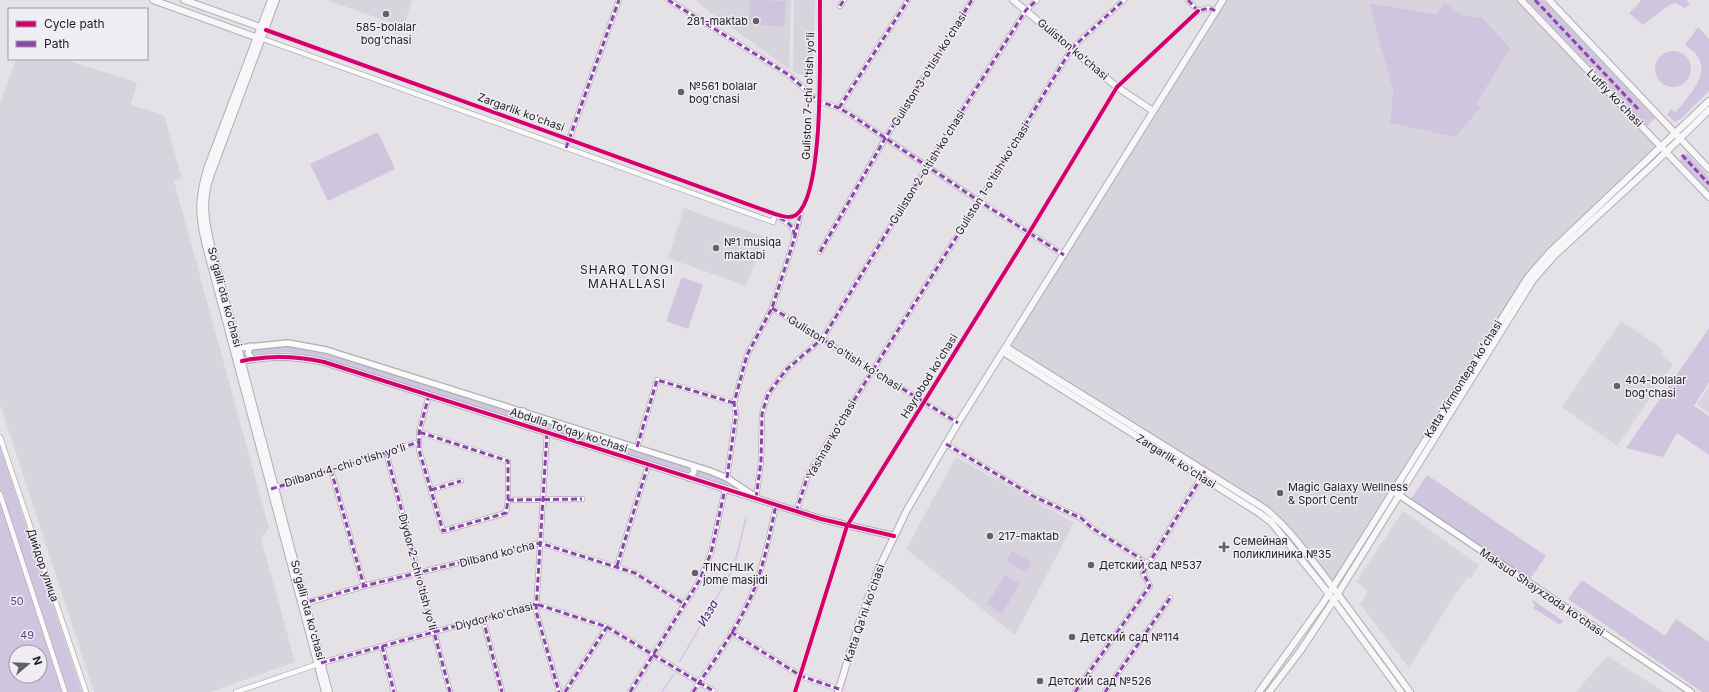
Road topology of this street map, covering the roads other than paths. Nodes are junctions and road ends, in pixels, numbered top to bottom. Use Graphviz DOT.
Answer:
graph roads {
  1 [pos="154,0"];
  2 [pos="184,0"];
  3 [pos="271,0"];
  4 [pos="276,0"];
  5 [pos="619,0"];
  6 [pos="668,0"];
  7 [pos="820,0"];
  8 [pos="844,0"];
  9 [pos="908,0"];
  10 [pos="972,0"];
  11 [pos="1013,0"];
  12 [pos="1037,0"];
  13 [pos="1124,0"];
  14 [pos="1188,0"];
  15 [pos="1223,0"];
  16 [pos="1521,0"];
  17 [pos="1549,0"];
  18 [pos="840,6"];
  19 [pos="1026,10"];
  20 [pos="1198,10"];
  21 [pos="1216,11"];
  22 [pos="264,28"];
  23 [pos="260,38"];
  24 [pos="1072,48"];
  25 [pos="329,52"];
  26 [pos="326,62"];
  27 [pos="1117,86"];
  28 [pos="429,89"];
  29 [pos="425,98"];
  30 [pos="818,101"];
  31 [pos="1709,101"];
  32 [pos="839,108"];
  33 [pos="1709,110"];
  34 [pos="1153,111"];
  35 [pos="1678,135"];
  36 [pos="886,138"];
  37 [pos="569,139"];
  38 [pos="1661,146"];
  39 [pos="566,148"];
  40 [pos="1666,152"];
  41 [pos="927,166"];
  42 [pos="1709,169"];
  43 [pos="1709,198"];
  44 [pos="979,201"];
  45 [pos="801,209"];
  46 [pos="775,214"];
  47 [pos="1029,233"];
  48 [pos="794,240"];
  49 [pos="820,252"];
  50 [pos="1064,255"];
  51 [pos="772,308"];
  52 [pos="823,338"];
  53 [pos="250,346"];
  54 [pos="1006,346"];
  55 [pos="236,349"];
  56 [pos="1003,352"];
  57 [pos="252,359"];
  58 [pos="239,362"];
  59 [pos="873,369"];
  60 [pos="429,395"];
  61 [pos="924,402"];
  62 [pos="734,403"];
  63 [pos="523,412"];
  64 [pos="958,423"];
  65 [pos="519,424"];
  66 [pos="419,432"];
  67 [pos="547,433"];
  68 [pos="0,438"];
  69 [pos="419,442"];
  70 [pos="946,444"];
  71 [pos="637,448"];
  72 [pos="386,452"];
  73 [pos="648,465"];
  74 [pos="693,466"];
  75 [pos="331,470"];
  76 [pos="1205,470"];
  77 [pos="1201,477"];
  78 [pos="689,478"];
  79 [pos="727,478"];
  80 [pos="461,481"];
  81 [pos="273,488"];
  82 [pos="724,489"];
  83 [pos="431,490"];
  84 [pos="1396,493"];
  85 [pos="0,494"];
  86 [pos="756,498"];
  87 [pos="582,499"];
  88 [pos="508,500"];
  89 [pos="543,500"];
  90 [pos="776,505"];
  91 [pos="796,512"];
  92 [pos="846,526"];
  93 [pos="894,536"];
  94 [pos="540,543"];
  95 [pos="1148,564"];
  96 [pos="617,566"];
  97 [pos="418,573"];
  98 [pos="364,586"];
  99 [pos="1333,592"];
  100 [pos="1170,598"];
  101 [pos="1334,600"];
  102 [pos="303,603"];
  103 [pos="536,604"];
  104 [pos="684,604"];
  105 [pos="483,619"];
  106 [pos="607,626"];
  107 [pos="434,632"];
  108 [pos="731,632"];
  109 [pos="382,646"];
  110 [pos="653,654"];
  111 [pos="320,664"];
  112 [pos="801,676"];
  113 [pos="699,682"];
  114 [pos="838,691"];
  115 [pos="65,692"];
  116 [pos="86,692"];
  117 [pos="236,692"];
  118 [pos="325,692"];
  119 [pos="329,692"];
  120 [pos="394,692"];
  121 [pos="450,692"];
  122 [pos="502,692"];
  123 [pos="559,692"];
  124 [pos="565,692"];
  125 [pos="630,692"];
  126 [pos="693,692"];
  127 [pos="715,692"];
  128 [pos="796,692"];
  129 [pos="1075,692"];
  130 [pos="1105,692"];
  131 [pos="1260,692"];
  132 [pos="1269,692"];
  133 [pos="1401,692"];
  134 [pos="1410,692"];
  135 [pos="1691,692"];
  1 -- 23 [label="main road, Zargarlik ko'chasi"];
  2 -- 22 [label="main road, Zargarlik ko'chasi"];
  3 -- 22 [label="main road, So'galli ota ko'chasi"];
  4 -- 22 [label="main road, So'galli ota ko'chasi"];
  5 -- 37 [label="street"];
  6 -- 30 [label="street"];
  7 -- 30 [label="street, Guliston 7-chi o'tish yo'li"];
  8 -- 18 [label="street"];
  9 -- 32 [label="street"];
  10 -- 36 [label="street, Guliston 3-o'tish ko'chasi"];
  11 -- 19 [label="main road, Guliston ko'chasi"];
  12 -- 19 [label="street, Guliston 2-o'tish ko'chasi"];
  13 -- 24 [label="street, Guliston 1-o'tish ko'chasi"];
  14 -- 20 [label="street"];
  15 -- 21 [label="main road, Katta Qa'ni ko'chasi"];
  16 -- 38 [label="main road, Lutfiy ko'chasi"];
  17 -- 35 [label="main road, Lutfiy ko'chasi"];
  19 -- 24 [label="main road, Guliston ko'chasi"];
  19 -- 41 [label="street, Guliston 2-o'tish ko'chasi"];
  20 -- 21 [label="street"];
  20 -- 27 [label="street, Hayrobod ko'chasi"];
  21 -- 34 [label="main road, Katta Qa'ni ko'chasi"];
  22 -- 23 [label="main road, So'galli ota ko'chasi"];
  22 -- 25 [label="street, Zargarlik ko'chasi"];
  23 -- 26 [label="street, Zargarlik ko'chasi"];
  23 -- 55 [label="main road, So'galli ota ko'chasi"];
  24 -- 27 [label="main road, Guliston ko'chasi"];
  24 -- 44 [label="street, Guliston 1-o'tish ko'chasi"];
  25 -- 26 [label="street"];
  25 -- 28 [label="street, Zargarlik ko'chasi"];
  26 -- 29 [label="street, Zargarlik ko'chasi"];
  27 -- 34 [label="main road, Guliston ko'chasi"];
  27 -- 47 [label="street, Hayrobod ko'chasi"];
  28 -- 29 [label="street"];
  28 -- 37 [label="street, Zargarlik ko'chasi"];
  29 -- 39 [label="street, Zargarlik ko'chasi"];
  30 -- 32 [label="street, Guliston 3-o'tish ko'chasi"];
  30 -- 45 [label="street, Guliston 7-chi o'tish yo'li"];
  31 -- 35 [label="main road, Katta Xirmontepa koʻchasi"];
  32 -- 36 [label="street, Guliston 3-o'tish ko'chasi"];
  33 -- 35 [label="main road, Katta Xirmontepa koʻchasi"];
  34 -- 50 [label="main road, Katta Qa'ni ko'chasi"];
  35 -- 38 [label="main road, Katta Xirmontepa koʻchasi"];
  35 -- 40 [label="main road, Katta Xirmontepa koʻchasi"];
  35 -- 42 [label="main road, Lutfiy ko'chasi"];
  36 -- 41 [label="street, Guliston 3-o'tish ko'chasi"];
  36 -- 49 [label="street, Guliston 3-o'tish ko'chasi"];
  37 -- 39 [label="street"];
  37 -- 46 [label="street, Zargarlik ko'chasi"];
  38 -- 40 [label="main road, Lutfiy ko'chasi"];
  38 -- 84 [label="main road, Katta Xirmontepa koʻchasi"];
  39 -- 46 [label="street, Zargarlik ko'chasi"];
  40 -- 43 [label="main road, Lutfiy ko'chasi"];
  40 -- 84 [label="main road, Katta Xirmontepa koʻchasi"];
  41 -- 44 [label="street, Guliston 3-o'tish ko'chasi"];
  41 -- 52 [label="street, Guliston 2-o'tish ko'chasi"];
  44 -- 47 [label="street, Guliston 3-o'tish ko'chasi"];
  44 -- 59 [label="street, Guliston 1-o'tish ko'chasi"];
  45 -- 46 [label="street"];
  45 -- 48 [label="street, Guliston 7-chi o'tish yo'li"];
  46 -- 48 [label="street"];
  47 -- 50 [label="street, Guliston 3-o'tish ko'chasi"];
  47 -- 61 [label="street, Hayrobod ko'chasi"];
  48 -- 51 [label="street, Guliston 7-chi o'tish yo'li"];
  50 -- 54 [label="main road, Katta Qa'ni ko'chasi"];
  51 -- 52 [label="street, Guliston 6-o'tish ko'chasi"];
  51 -- 62 [label="street, Guliston 7-chi o'tish yo'li"];
  52 -- 59 [label="street, Guliston 6-o'tish ko'chasi"];
  52 -- 86 [label="street, Guliston 2-o'tish ko'chasi"];
  53 -- 55 [label="street, Abdulla To'qay ko'chasi"];
  53 -- 57 [label="street"];
  53 -- 63 [label="street, Abdulla To'qay ko'chasi"];
  54 -- 56 [label="main road, Katta Qa'ni ko'chasi"];
  54 -- 76 [label="main road, Zargarlik ko'chasi"];
  55 -- 58 [label="main road, So'galli ota ko'chasi"];
  56 -- 64 [label="main road, Katta Qa'ni ko'chasi"];
  56 -- 77 [label="main road, Zargarlik ko'chasi"];
  57 -- 58 [label="street, Abdulla To'qay ko'chasi"];
  57 -- 60 [label="street, Abdulla To'qay ko'chasi"];
  58 -- 81 [label="main road, So'galli ota ko'chasi"];
  59 -- 61 [label="street, Guliston 6-o'tish ko'chasi"];
  59 -- 91 [label="street, Yashnar ko'chasi"];
  60 -- 65 [label="street, Abdulla To'qay ko'chasi"];
  60 -- 66 [label="street, Dilband 4-chi o'tish yo'li"];
  61 -- 64 [label="street, Guliston 6-o'tish ko'chasi"];
  61 -- 92 [label="street, Hayrobod ko'chasi"];
  62 -- 71 [label="street"];
  62 -- 79 [label="street, Guliston 7-chi o'tish yo'li"];
  63 -- 65 [label="street"];
  63 -- 71 [label="street, Abdulla To'qay ko'chasi"];
  64 -- 70 [label="main road, Katta Qa'ni ko'chasi"];
  65 -- 67 [label="street, Abdulla To'qay ko'chasi"];
  66 -- 69 [label="street, Dilband 4-chi o'tish yo'li"];
  66 -- 88 [label="street"];
  67 -- 73 [label="street, Abdulla To'qay ko'chasi"];
  67 -- 89 [label="street"];
  68 -- 116 [label="street, Дийдор улица"];
  69 -- 72 [label="street, Dilband 4-chi o'tish yo'li"];
  69 -- 83 [label="street"];
  70 -- 93 [label="main road, Katta Qa'ni ko'chasi"];
  70 -- 95 [label="street"];
  71 -- 74 [label="street, Abdulla To'qay ko'chasi"];
  72 -- 75 [label="street, Dilband 4-chi o'tish yo'li"];
  72 -- 97 [label="street, Diydor 2-chi o'tish yo'li"];
  73 -- 78 [label="street, Abdulla To'qay ko'chasi"];
  73 -- 96 [label="street"];
  74 -- 78 [label="street"];
  74 -- 79 [label="street, Abdulla To'qay ko'chasi"];
  75 -- 81 [label="street, Dilband 4-chi o'tish yo'li"];
  75 -- 98 [label="street"];
  76 -- 77 [label="street"];
  76 -- 99 [label="main road, Zargarlik ko'chasi"];
  77 -- 95 [label="street"];
  77 -- 99 [label="main road, Zargarlik ko'chasi"];
  78 -- 82 [label="street, Abdulla To'qay ko'chasi"];
  79 -- 86 [label="street, Abdulla To'qay ko'chasi"];
  80 -- 83 [label="street"];
  81 -- 102 [label="main road, So'galli ota ko'chasi"];
  82 -- 86 [label="street, Abdulla To'qay ko'chasi"];
  82 -- 104 [label="street"];
  83 -- 88 [label="street"];
  84 -- 99 [label="main road, Katta Xirmontepa koʻchasi"];
  84 -- 135 [label="street, Maksud Shayxzoda ko'chasi"];
  85 -- 115 [label="street"];
  86 -- 90 [label="street, Abdulla To'qay ko'chasi"];
  87 -- 89 [label="street"];
  88 -- 89 [label="street"];
  89 -- 94 [label="street"];
  90 -- 91 [label="street, Abdulla To'qay ko'chasi"];
  90 -- 108 [label="street"];
  91 -- 92 [label="street, Abdulla To'qay ko'chasi"];
  92 -- 93 [label="street, Abdulla To'qay ko'chasi"];
  92 -- 112 [label="street, Hayrobod ko'chasi"];
  93 -- 114 [label="main road, Katta Qa'ni ko'chasi"];
  94 -- 96 [label="street, Dilband ko'cha"];
  94 -- 97 [label="street, Dilband ko'cha"];
  94 -- 103 [label="street"];
  95 -- 129 [label="street"];
  96 -- 104 [label="street, Dilband ko'cha"];
  97 -- 98 [label="street, Dilband ko'cha"];
  97 -- 107 [label="street, Diydor 2-chi o'tish yo'li"];
  98 -- 102 [label="street, Dilband ko'cha"];
  99 -- 101 [label="main road, Katta Xirmontepa koʻchasi"];
  99 -- 131 [label="main road, Katta Xirmontepa koʻchasi"];
  99 -- 134 [label="main road, Zargarlik ko'chasi"];
  100 -- 130 [label="street"];
  101 -- 132 [label="main road, Katta Xirmontepa koʻchasi"];
  101 -- 133 [label="main road"];
  102 -- 111 [label="main road, So'galli ota ko'chasi"];
  103 -- 105 [label="street, Diydor ko'chasi"];
  103 -- 106 [label="street, Diydor ko'chasi"];
  103 -- 123 [label="street"];
  104 -- 110 [label="street"];
  105 -- 107 [label="street, Diydor ko'chasi"];
  105 -- 122 [label="street"];
  106 -- 110 [label="street, Diydor ko'chasi"];
  106 -- 124 [label="street"];
  107 -- 109 [label="street, Diydor ko'chasi"];
  107 -- 121 [label="street, Diydor 2-chi o'tish yo'li"];
  108 -- 112 [label="street"];
  108 -- 113 [label="street"];
  109 -- 111 [label="street, Diydor ko'chasi"];
  109 -- 120 [label="street"];
  110 -- 113 [label="street, Diydor ko'chasi"];
  110 -- 125 [label="street"];
  111 -- 117 [label="street"];
  111 -- 118 [label="main road, So'galli ota ko'chasi"];
  111 -- 119 [label="main road, So'galli ota ko'chasi"];
  112 -- 114 [label="street"];
  112 -- 128 [label="street, Hayrobod ko'chasi"];
  113 -- 126 [label="street"];
  113 -- 127 [label="street, Diydor ko'chasi"];
}
